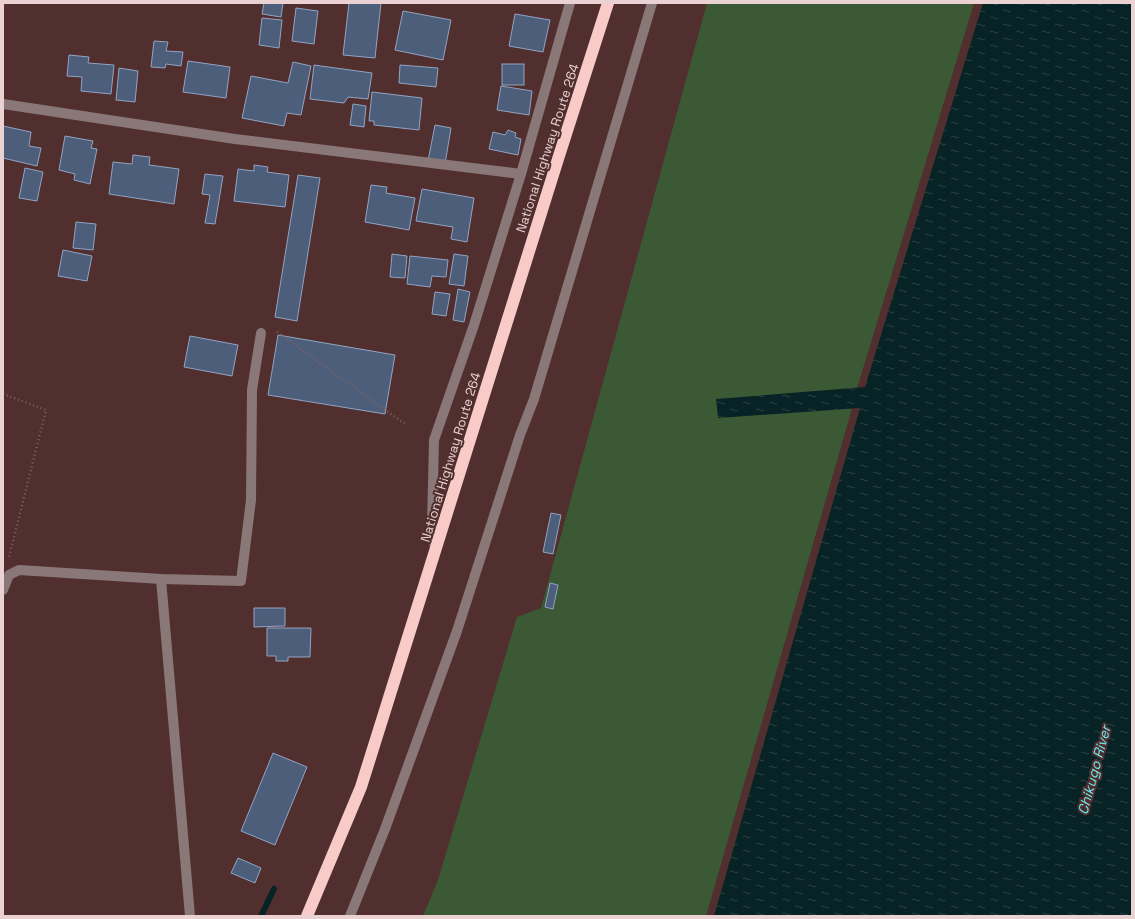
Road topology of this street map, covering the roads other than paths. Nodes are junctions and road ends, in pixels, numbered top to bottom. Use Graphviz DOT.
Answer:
graph roads {
  1 [pos="567,3"];
  2 [pos="608,3"];
  3 [pos="652,3"];
  4 [pos="3,104"];
  5 [pos="521,174"];
  6 [pos="261,333"];
  7 [pos="436,549"];
  8 [pos="161,579"];
  9 [pos="3,590"];
  10 [pos="190,916"];
  11 [pos="307,916"];
  12 [pos="350,916"];
  1 -- 5 [label="street"];
  2 -- 7 [label="highway, National Highway Route 264"];
  3 -- 12 [label="street"];
  4 -- 5 [label="street"];
  5 -- 7 [label="street"];
  6 -- 8 [label="street"];
  7 -- 11 [label="highway, National Highway Route 264"];
  8 -- 9 [label="street"];
  8 -- 10 [label="street"];
}
